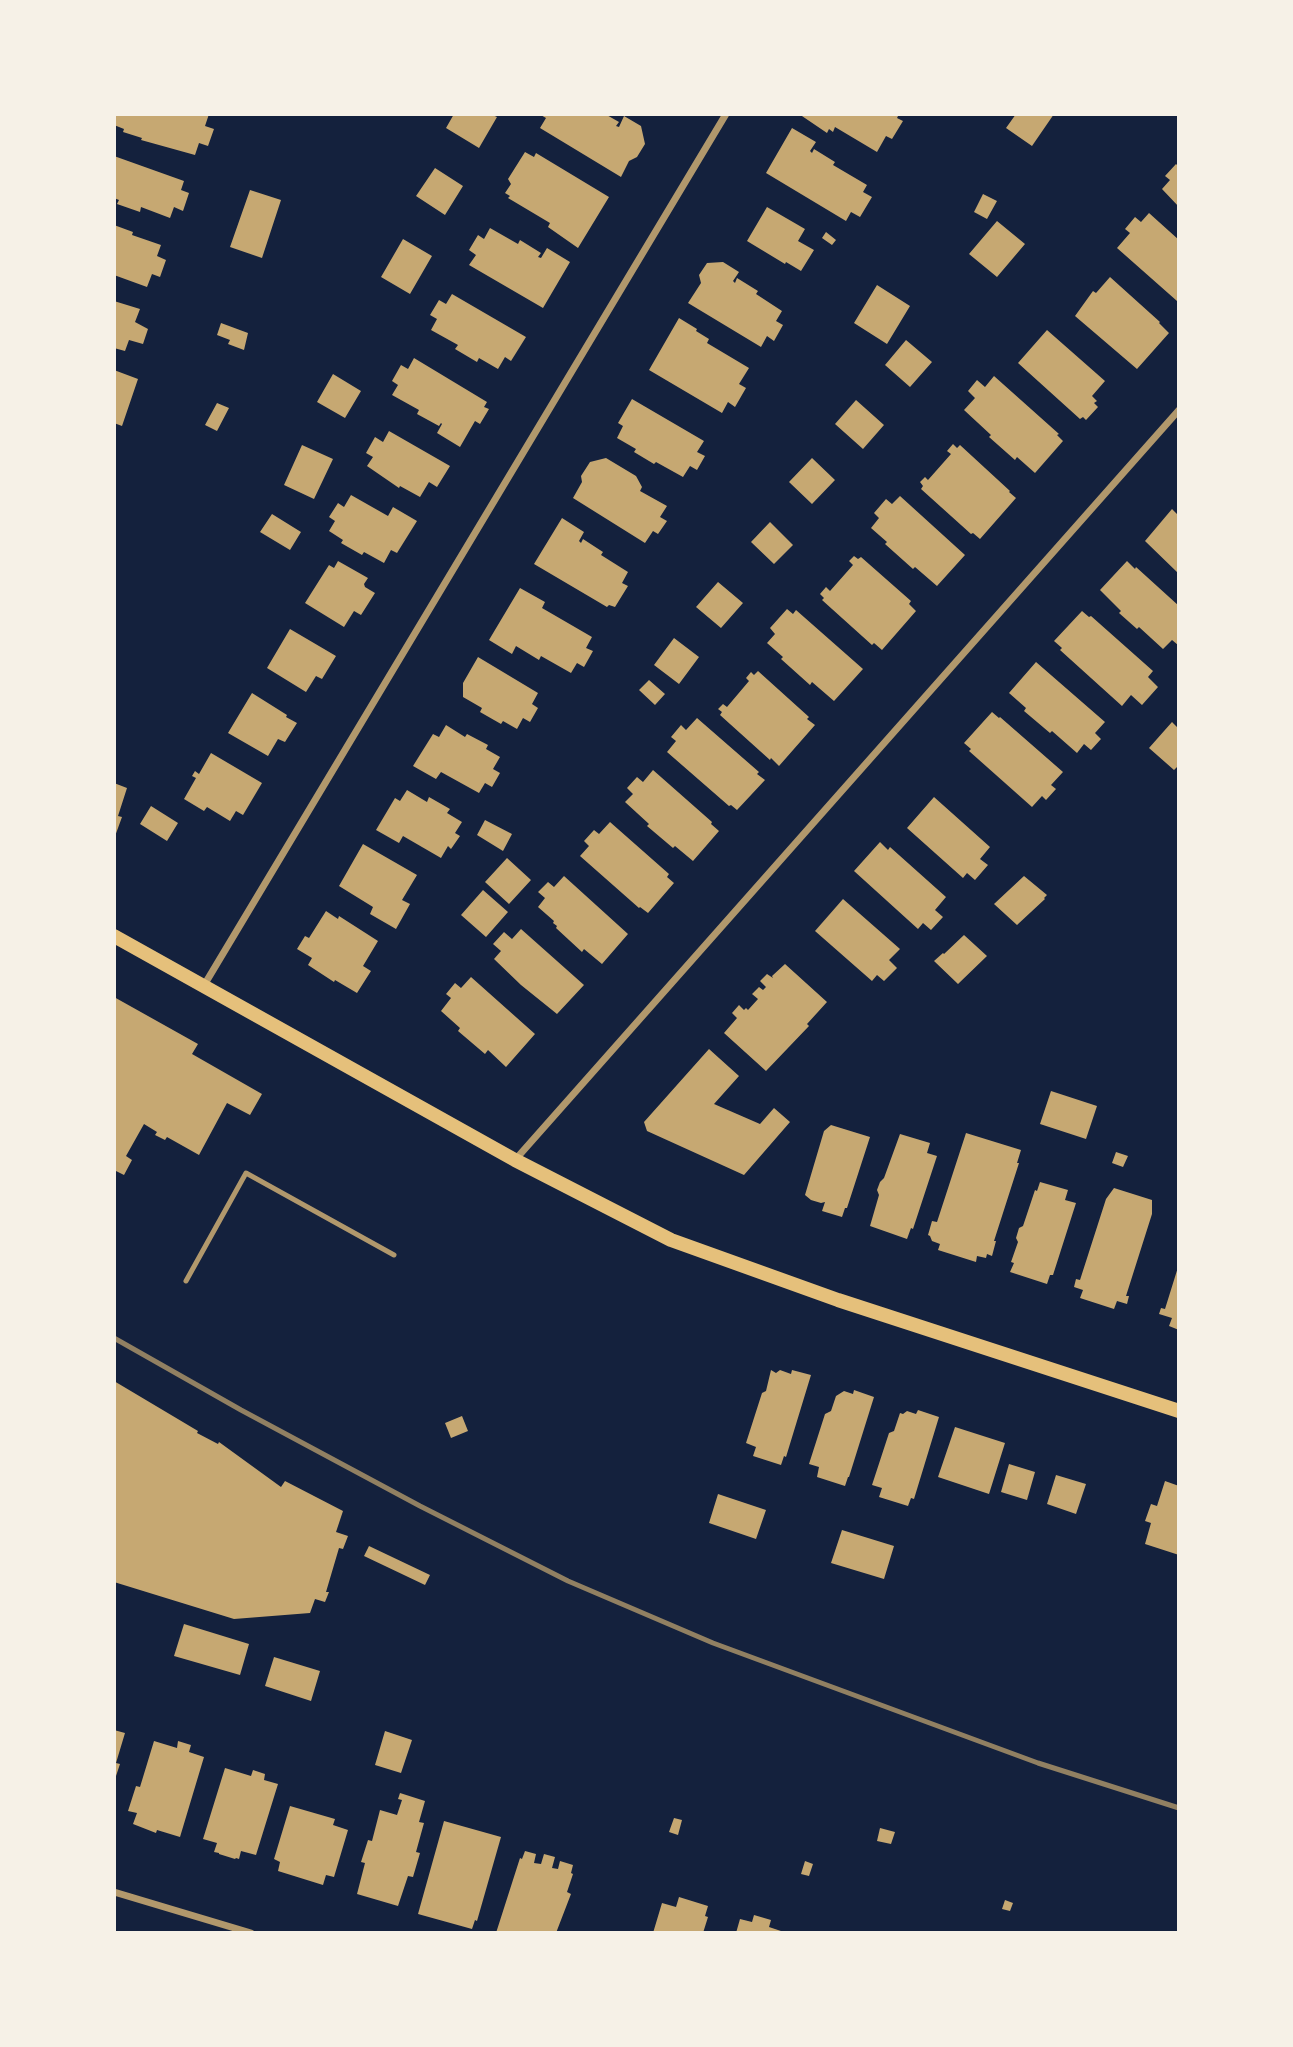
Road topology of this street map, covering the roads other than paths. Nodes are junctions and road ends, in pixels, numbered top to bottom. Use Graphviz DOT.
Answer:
graph roads {
  1 [pos="726,114"];
  2 [pos="1179,410"];
  3 [pos="114,936"];
  4 [pos="203,987"];
  5 [pos="515,1160"];
  6 [pos="394,1255"];
  7 [pos="186,1281"];
  8 [pos="1179,1411"];
  9 [pos="114,1892"];
  10 [pos="251,1933"];
  1 -- 4 [label="street"];
  2 -- 5 [label="street"];
  3 -- 4 [label="main road"];
  4 -- 5 [label="main road"];
  5 -- 8 [label="main road"];
  6 -- 7 [label="lane"];
  9 -- 10 [label="street"];
}
